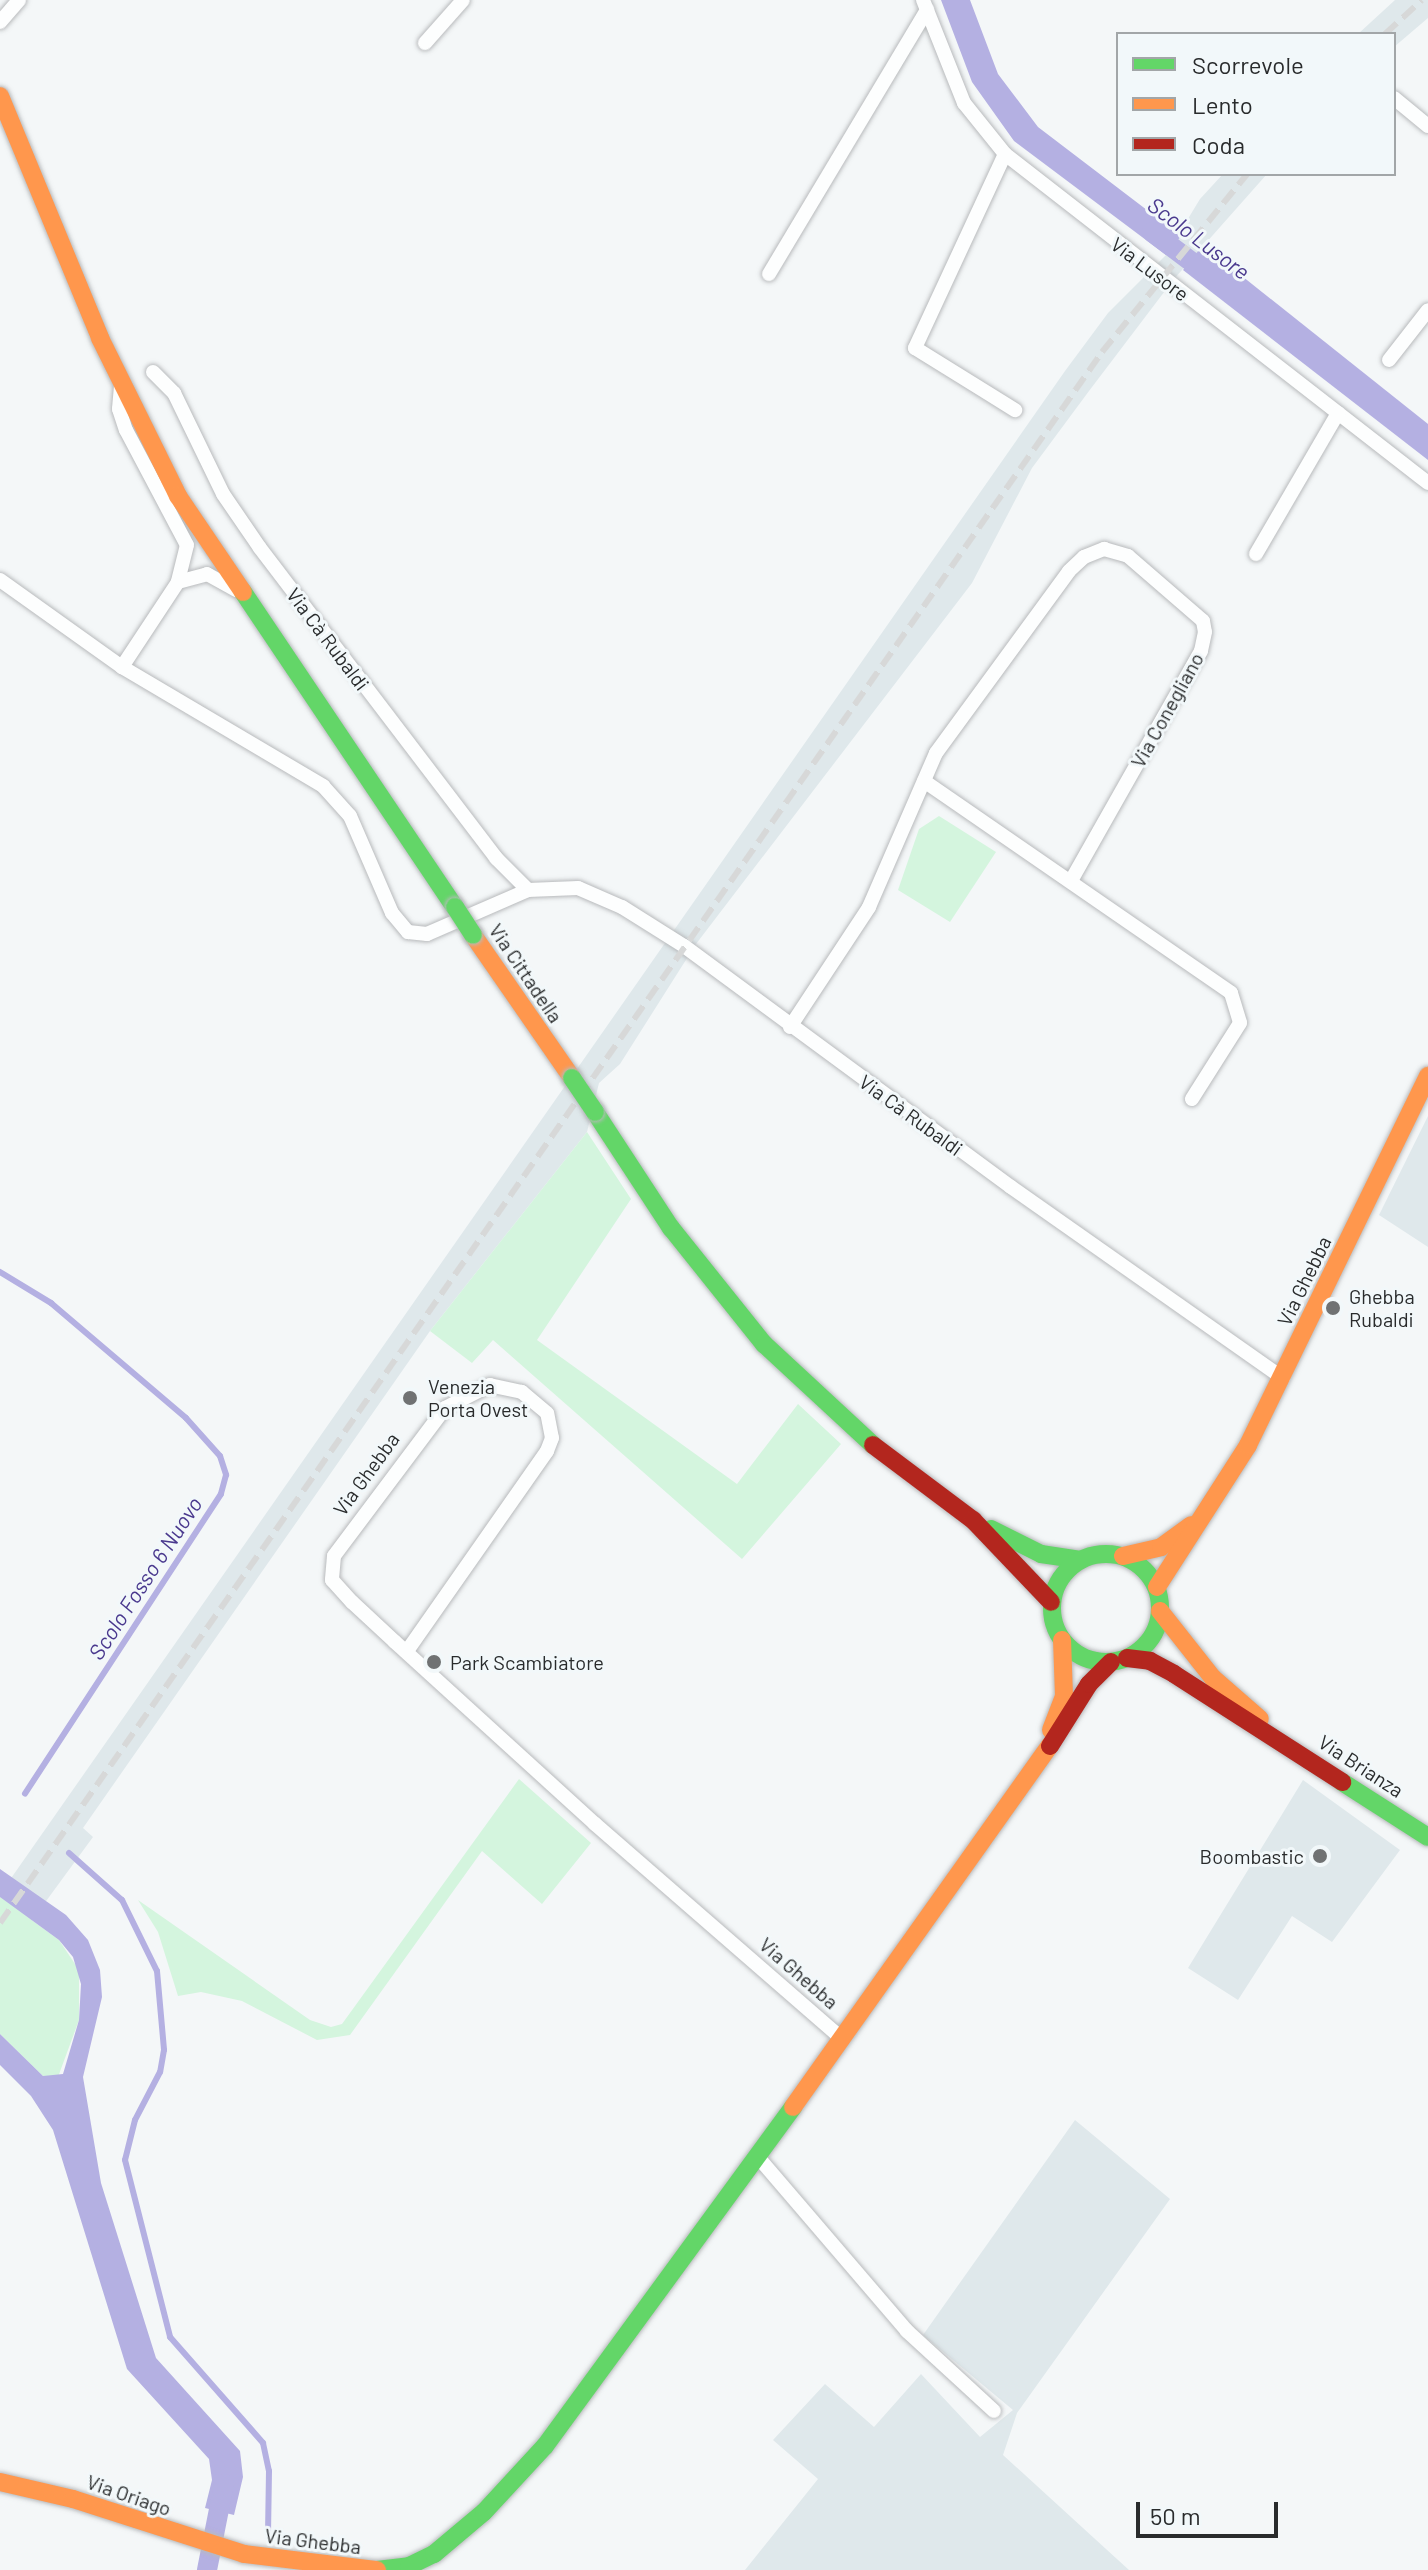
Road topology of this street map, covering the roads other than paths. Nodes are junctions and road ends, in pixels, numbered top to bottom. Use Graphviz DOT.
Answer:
graph roads {
  1 [pos="19,0"];
  2 [pos="463,0"];
  3 [pos="925,5"];
  4 [pos="0,22"];
  5 [pos="425,43"];
  6 [pos="0,96"];
  7 [pos="1396,100"];
  8 [pos="1428,126"];
  9 [pos="1005,154"];
  10 [pos="769,274"];
  11 [pos="1428,310"];
  12 [pos="1389,360"];
  13 [pos="153,372"];
  14 [pos="121,386"];
  15 [pos="1015,410"];
  16 [pos="1338,413"];
  17 [pos="1428,483"];
  18 [pos="1256,554"];
  19 [pos="0,580"];
  20 [pos="178,582"];
  21 [pos="238,591"];
  22 [pos="122,667"];
  23 [pos="924,781"];
  24 [pos="1071,881"];
  25 [pos="528,890"];
  26 [pos="790,1027"];
  27 [pos="1428,1076"];
  28 [pos="1192,1099"];
  29 [pos="1283,1378"];
  30 [pos="1215,1502"];
  31 [pos="973,1520"];
  32 [pos="1123,1556"];
  33 [pos="1081,1560"];
  34 [pos="1157,1587"];
  35 [pos="1051,1602"];
  36 [pos="1160,1611"];
  37 [pos="1062,1640"];
  38 [pos="401,1646"];
  39 [pos="1119,1660"];
  40 [pos="1270,1732"];
  41 [pos="1040,1756"];
  42 [pos="1428,1837"];
  43 [pos="842,2039"];
  44 [pos="758,2157"];
  45 [pos="994,2411"];
  46 [pos="0,2482"];
  47 [pos="244,2554"];
  48 [pos="377,2570"];
  1 -- 4 [label="street"];
  2 -- 5 [label="street"];
  3 -- 9 [label="street, Via Lusore"];
  3 -- 10 [label="street, Via Lusore"];
  6 -- 14 [label="main road, Via Cittadella"];
  7 -- 8 [label="street"];
  9 -- 15 [label="street"];
  9 -- 16 [label="street, Via Lusore"];
  11 -- 12 [label="street"];
  13 -- 25 [label="street, Via Cà Rubaldi"];
  14 -- 20 [label="street"];
  14 -- 21 [label="main road, Via Cittadella"];
  16 -- 17 [label="street, Via Lusore"];
  16 -- 18 [label="street"];
  19 -- 22 [label="street, Via Cà Rubaldi"];
  20 -- 21 [label="street"];
  20 -- 22 [label="street"];
  21 -- 31 [label="main road, Via Cittadella, bridge"];
  22 -- 25 [label="street, Via Cà Rubaldi"];
  23 -- 24 [label="street"];
  23 -- 24 [label="street, Via Conegliano"];
  23 -- 26 [label="street, Via Conegliano"];
  24 -- 28 [label="street"];
  25 -- 26 [label="street, Via Cà Rubaldi"];
  26 -- 29 [label="street, Via Cà Rubaldi"];
  27 -- 29 [label="main road, Via Ghebba"];
  29 -- 30 [label="main road, Via Ghebba"];
  30 -- 32 [label="main road, Via Ghebba"];
  30 -- 34 [label="main road, Via Ghebba"];
  31 -- 33 [label="main road, Via Cittadella"];
  31 -- 35 [label="main road, Via Cittadella"];
  32 -- 33 [label="main road"];
  32 -- 34 [label="main road"];
  33 -- 35 [label="main road"];
  34 -- 36 [label="main road"];
  35 -- 37 [label="main road"];
  36 -- 39 [label="main road"];
  36 -- 40 [label="main road, Via Brianza"];
  37 -- 39 [label="main road"];
  37 -- 41 [label="main road, Via Ghebba"];
  38 -- 38 [label="street, Via Ghebba"];
  38 -- 43 [label="street, Via Ghebba"];
  39 -- 40 [label="main road, Via Brianza"];
  39 -- 41 [label="main road, Via Ghebba"];
  40 -- 42 [label="main road, Via Brianza"];
  41 -- 43 [label="main road, Via Ghebba"];
  43 -- 44 [label="main road, Via Ghebba"];
  44 -- 45 [label="street"];
  44 -- 48 [label="main road, Via Ghebba"];
  46 -- 47 [label="main road, Via Oriago"];
  47 -- 48 [label="main road, Via Ghebba"];
}
